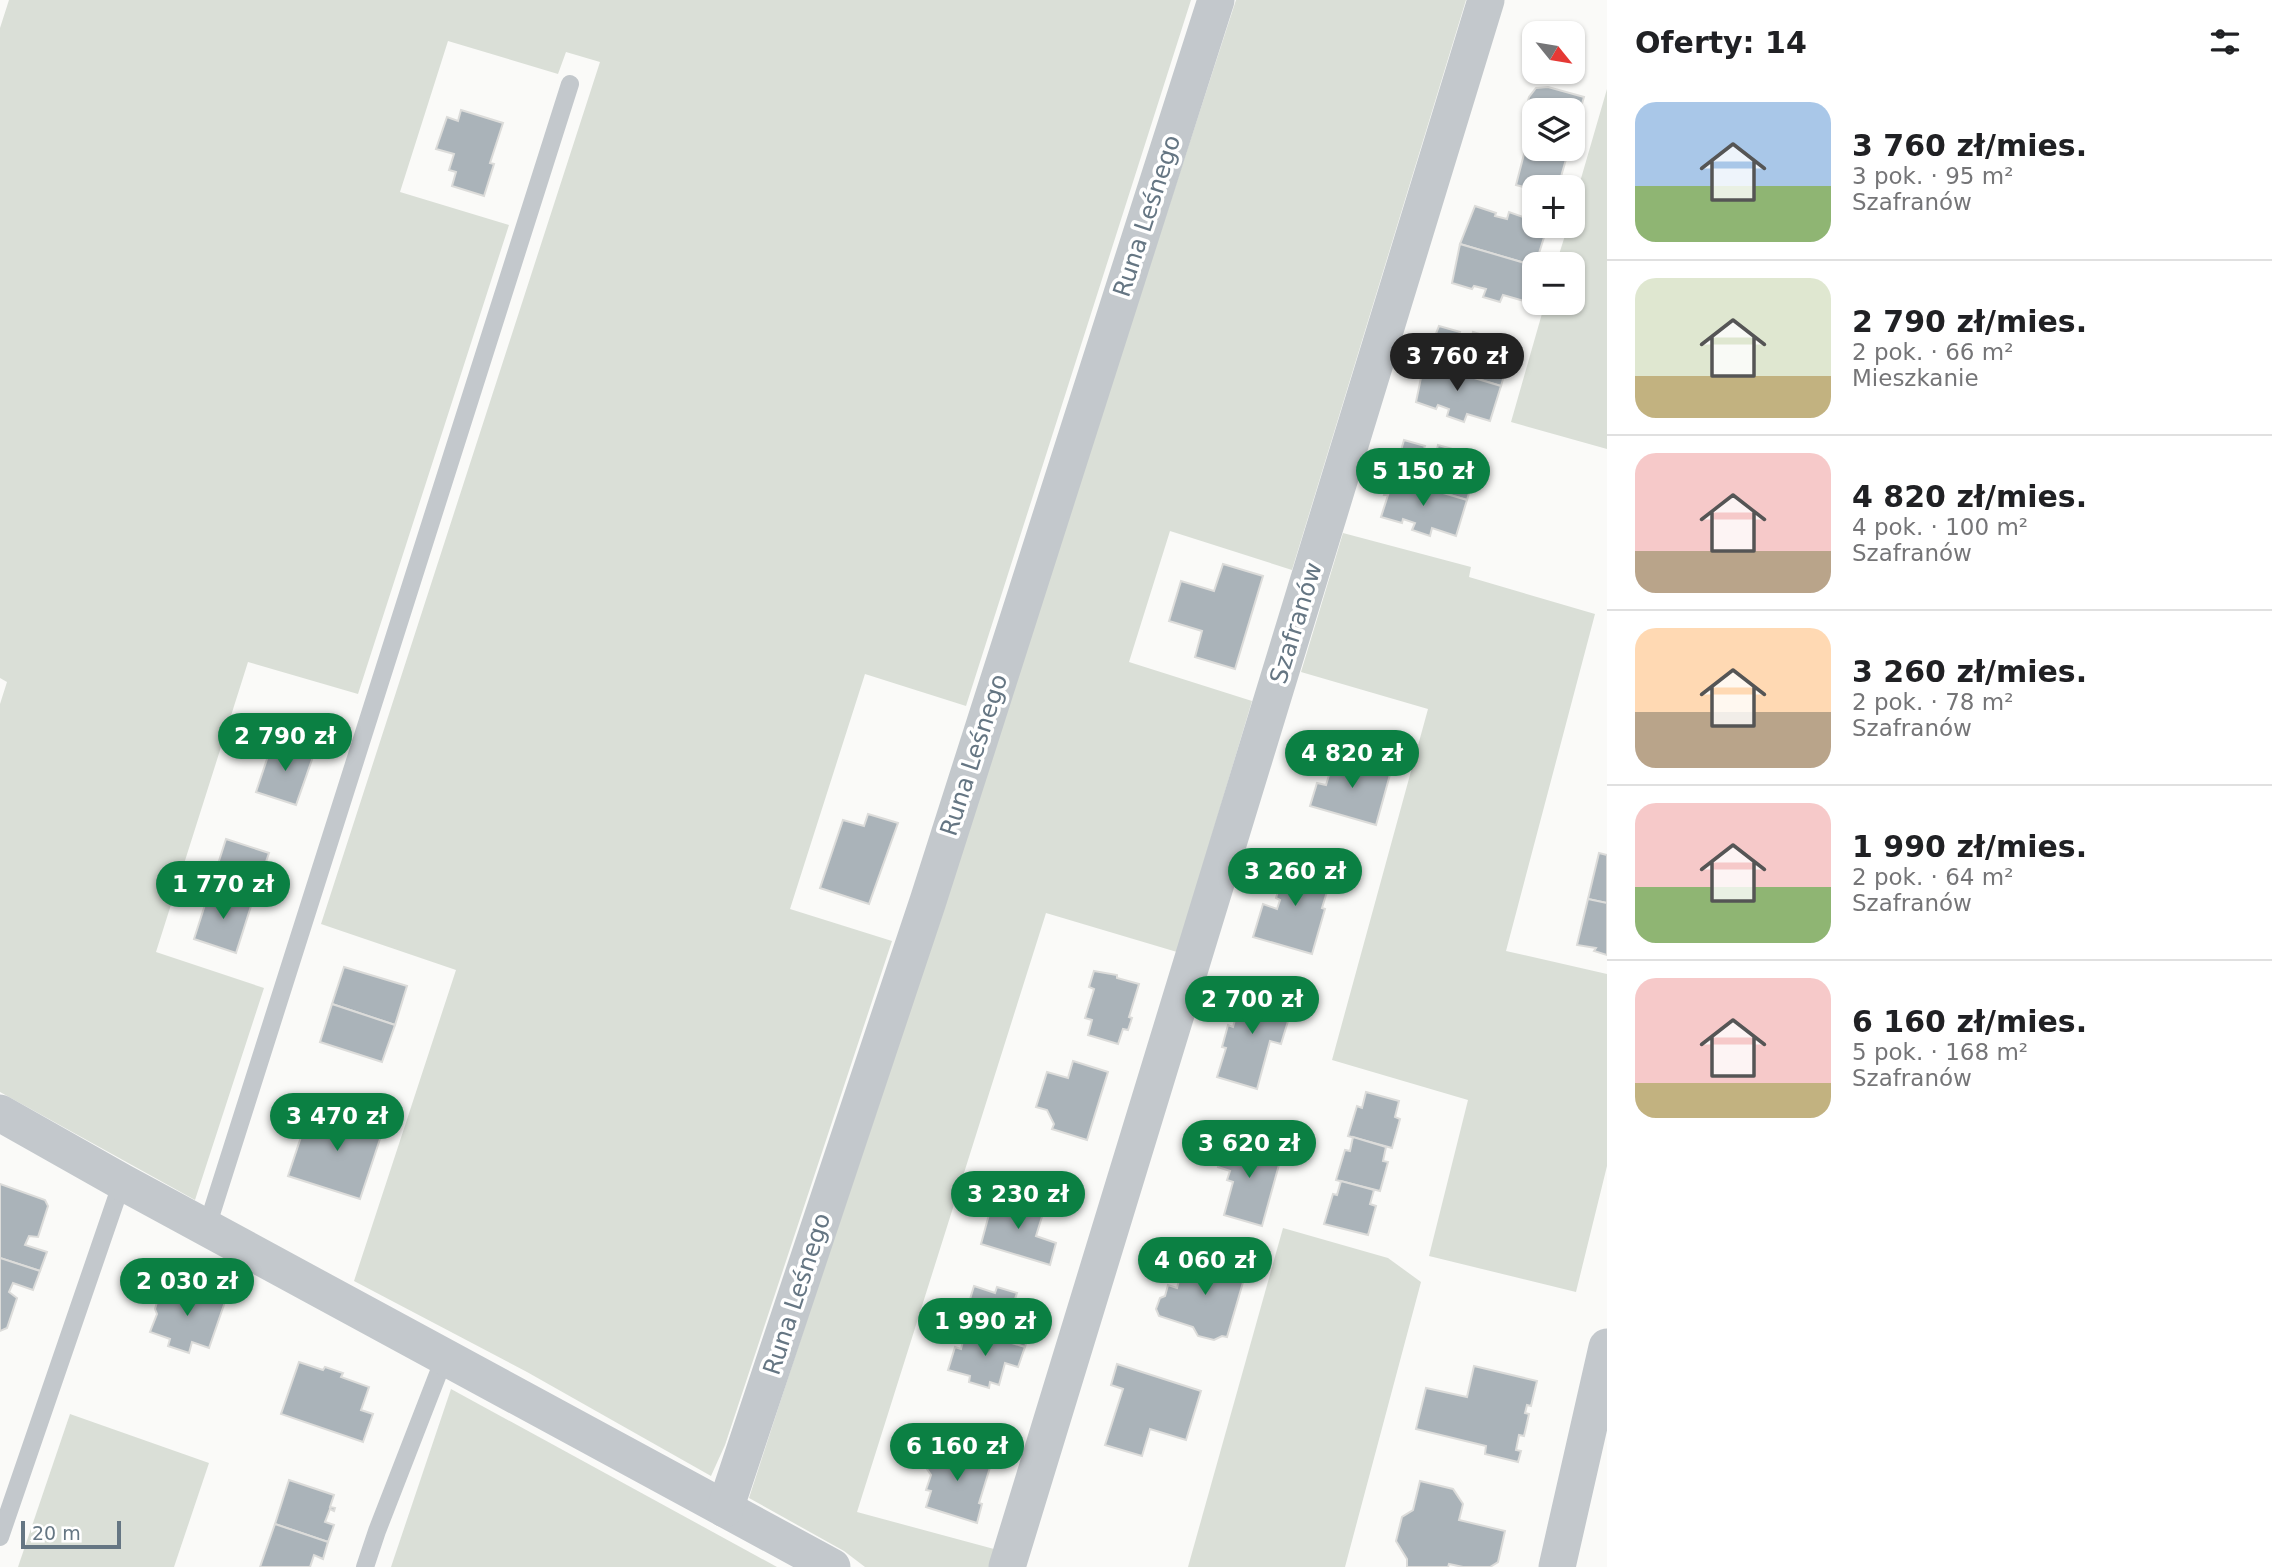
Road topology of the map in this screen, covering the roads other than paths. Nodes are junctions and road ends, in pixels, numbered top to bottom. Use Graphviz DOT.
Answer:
graph roads {
  1 [pos="1216,0"];
  2 [pos="1486,0"];
  3 [pos="570,84"];
  4 [pos="0,1113"];
  5 [pos="122,1182"];
  6 [pos="207,1227"];
  7 [pos="1607,1347"];
  8 [pos="445,1356"];
  9 [pos="725,1508"];
  10 [pos="0,1537"];
  11 [pos="365,1567"];
  12 [pos="832,1567"];
  13 [pos="1007,1567"];
  14 [pos="1557,1567"];
  1 -- 9 [label="street, Runa Leśnego"];
  2 -- 13 [label="street, Szafranów"];
  3 -- 6 [label="lane"];
  4 -- 5 [label="street"];
  5 -- 6 [label="street"];
  5 -- 10 [label="lane"];
  6 -- 8 [label="street"];
  7 -- 14 [label="street"];
  8 -- 9 [label="street"];
  8 -- 11 [label="lane"];
  9 -- 12 [label="street"];
}
